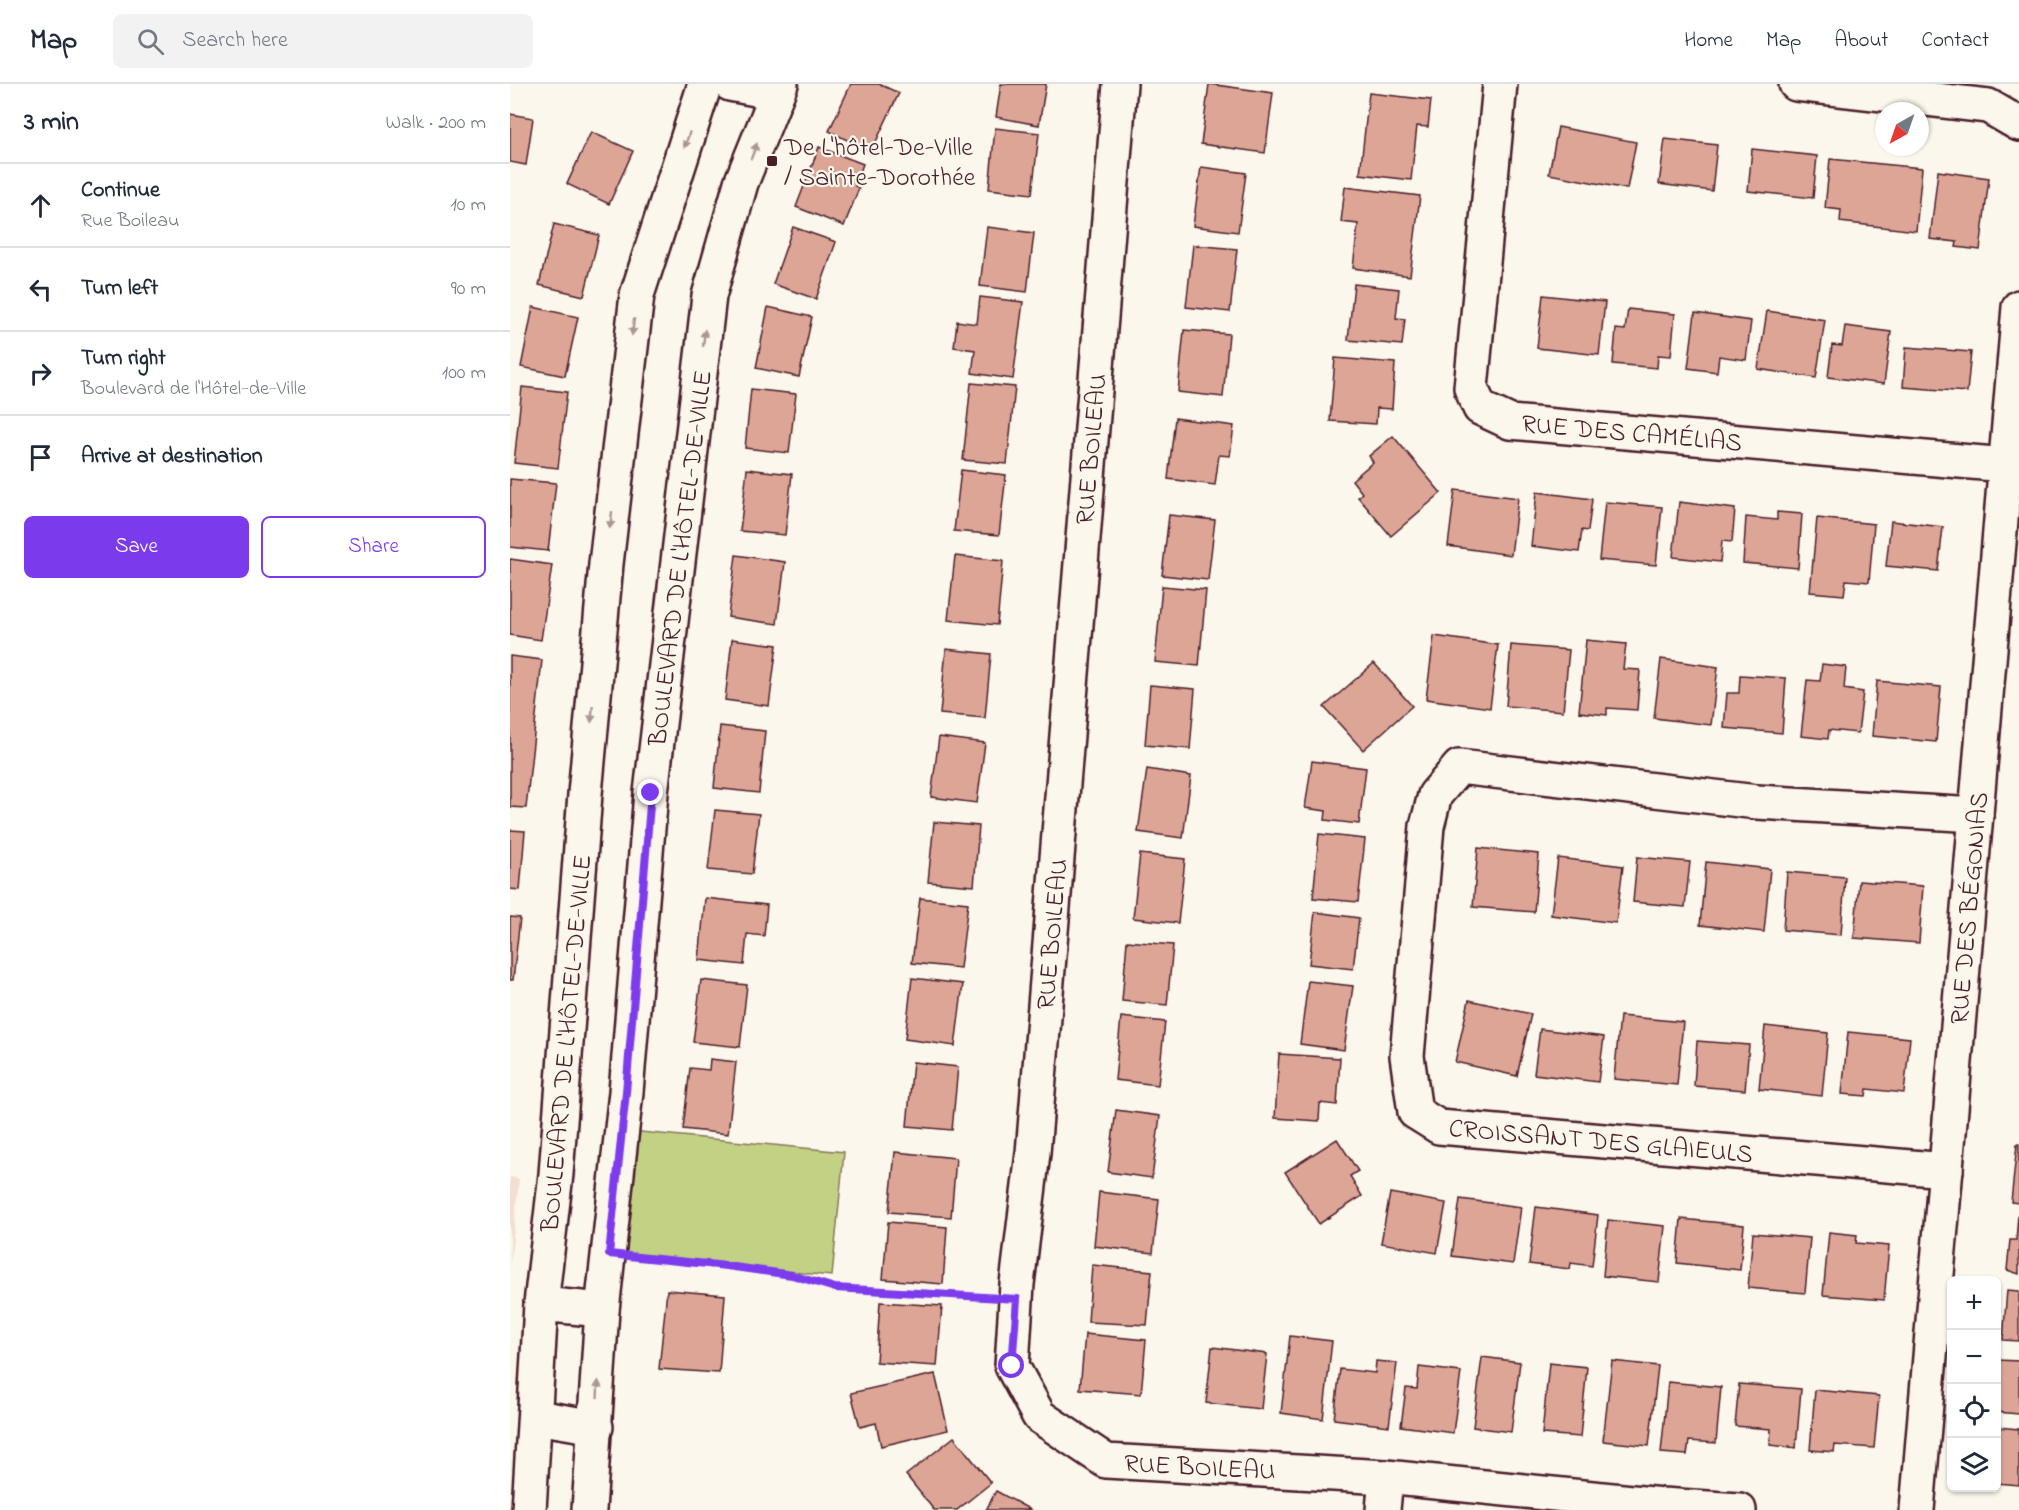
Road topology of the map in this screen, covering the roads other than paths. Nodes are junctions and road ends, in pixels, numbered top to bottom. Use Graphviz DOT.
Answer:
graph roads {
  1 [pos="705,84"];
  2 [pos="730,84"];
  3 [pos="1119,84"];
  4 [pos="1500,84"];
  5 [pos="1796,84"];
  6 [pos="779,89"];
  7 [pos="2019,124"];
  8 [pos="2019,307"];
  9 [pos="2006,465"];
  10 [pos="1976,815"];
  11 [pos="1946,1170"];
  12 [pos="541,1304"];
  13 [pos="602,1310"];
  14 [pos="536,1418"];
  15 [pos="596,1427"];
  16 [pos="1386,1477"];
  17 [pos="529,1510"];
  18 [pos="589,1510"];
  19 [pos="1383,1510"];
  20 [pos="1740,1510"];
  21 [pos="1917,1510"];
  1 -- 12 [label="street, BOULEVARD DE L'HÔTEL-DE-VILLE, one-way"];
  2 -- 6 [label="street"];
  3 -- 16 [label="street, RUE BOILEAU"];
  4 -- 9 [label="street, RUE DES CAMÉLIAS"];
  5 -- 7 [label="street"];
  13 -- 6 [label="street, BOULEVARD DE L'HÔTEL-DE-VILLE, one-way"];
  8 -- 9 [label="street, RUE DES BÉGONIAS"];
  9 -- 10 [label="street, RUE DES BÉGONIAS"];
  10 -- 11 [label="street, RUE DES BÉGONIAS"];
  10 -- 11 [label="street, CROISSANT DES GLAIEULS"];
  11 -- 21 [label="street, RUE DES BÉGONIAS"];
  12 -- 13 [label="street"];
  12 -- 14 [label="street, BOULEVARD DE L'HÔTEL-DE-VILLE"];
  15 -- 13 [label="street, BOULEVARD DE L'HÔTEL-DE-VILLE, one-way"];
  14 -- 15 [label="street"];
  14 -- 17 [label="street, BOULEVARD DE L'HÔTEL-DE-VILLE"];
  15 -- 18 [label="street, BOULEVARD DE L'HÔTEL-DE-VILLE"];
  16 -- 19 [label="street"];
  16 -- 20 [label="street, RUE BOILEAU"];
}
